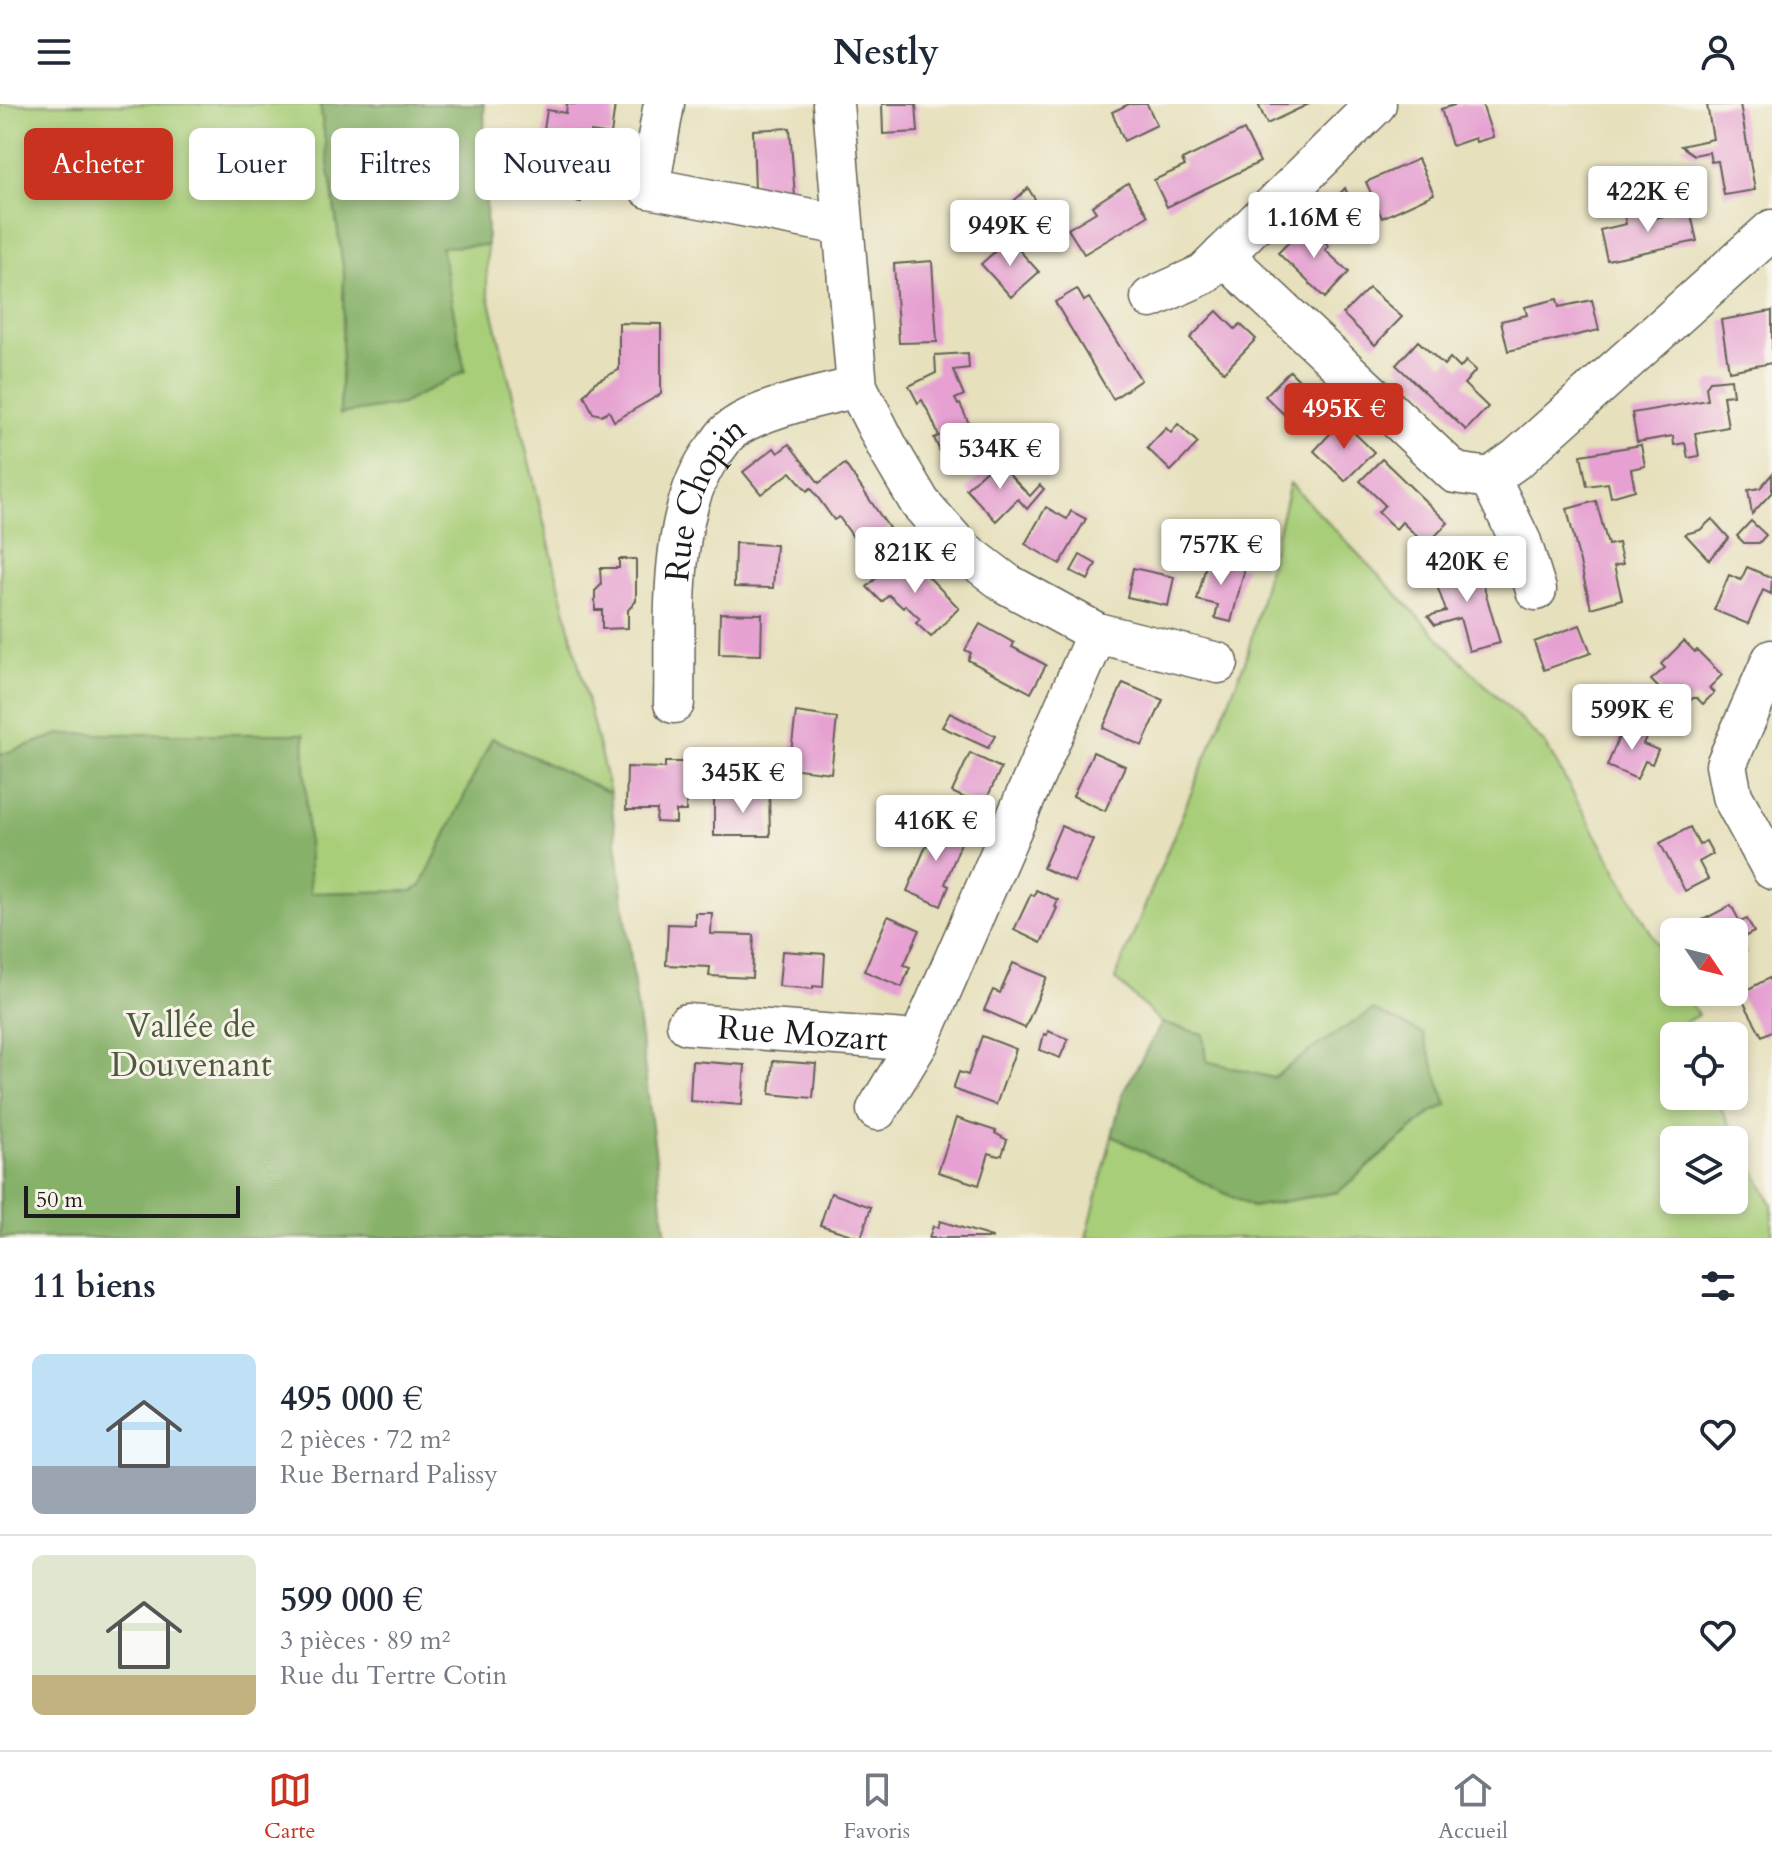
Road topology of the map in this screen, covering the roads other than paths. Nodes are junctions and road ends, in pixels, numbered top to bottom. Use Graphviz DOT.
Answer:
graph roads {
  1 [pos="664,104"];
  2 [pos="833,104"];
  3 [pos="1376,104"];
  4 [pos="842,225"];
  5 [pos="1772,230"];
  6 [pos="1223,255"];
  7 [pos="1151,298"];
  8 [pos="857,387"];
  9 [pos="1490,478"];
  10 [pos="1536,590"];
  11 [pos="1097,633"];
  12 [pos="1772,660"];
  13 [pos="1218,663"];
  14 [pos="674,703"];
  15 [pos="1772,869"];
  16 [pos="687,1024"];
  17 [pos="919,1041"];
  18 [pos="877,1110"];
  1 -- 4 [label="street"];
  2 -- 4 [label="street"];
  3 -- 6 [label="street"];
  4 -- 8 [label="street"];
  5 -- 9 [label="street"];
  6 -- 7 [label="street"];
  6 -- 9 [label="street"];
  8 -- 11 [label="street"];
  8 -- 14 [label="street, Rue Chopin"];
  9 -- 10 [label="street"];
  11 -- 13 [label="street"];
  11 -- 17 [label="street, Rue Mozart"];
  12 -- 15 [label="street"];
  16 -- 17 [label="street, Rue Mozart"];
  17 -- 18 [label="street, Rue Mozart"];
}
